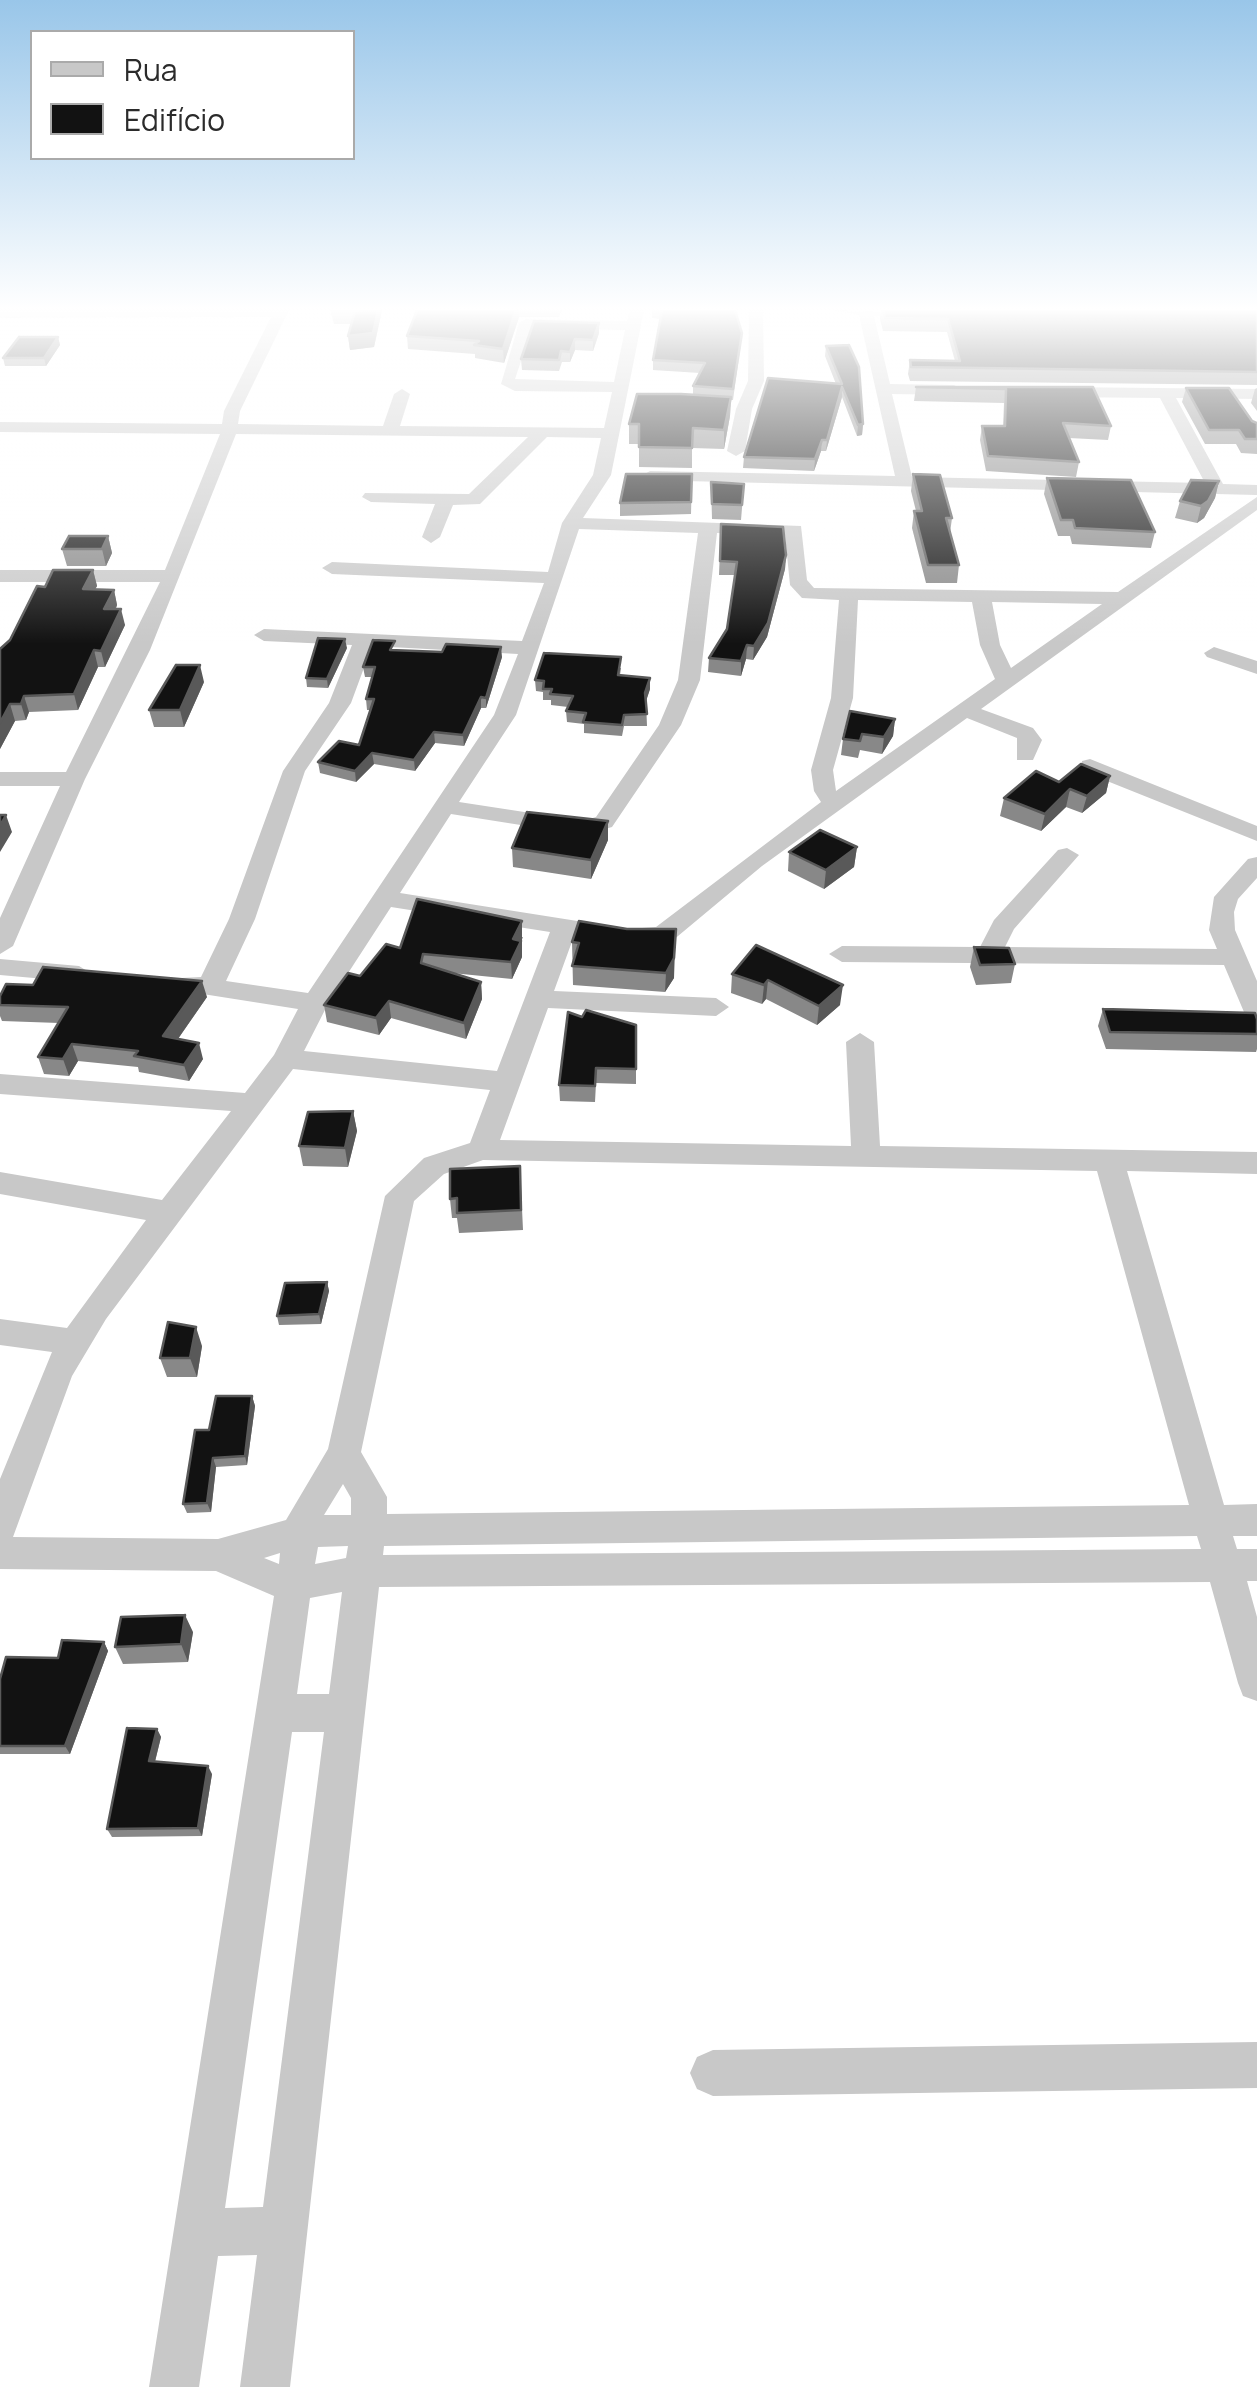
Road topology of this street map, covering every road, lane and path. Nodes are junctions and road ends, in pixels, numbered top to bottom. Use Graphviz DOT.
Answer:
graph roads {
  1 [pos="230,421"];
  2 [pos="393,421"];
  3 [pos="616,421"];
  4 [pos="735,421"];
  5 [pos="891,421"];
  6 [pos="1181,421"];
  7 [pos="0,428"];
  8 [pos="229,431"];
  9 [pos="390,431"];
  10 [pos="544,431"];
  11 [pos="611,434"];
  12 [pos="736,450"];
  13 [pos="602,475"];
  14 [pos="904,483"];
  15 [pos="1216,486"];
  16 [pos="1253,494"];
  17 [pos="370,497"];
  18 [pos="446,500"];
  19 [pos="571,523"];
  20 [pos="708,528"];
  21 [pos="431,537"];
  22 [pos="332,568"];
  23 [pos="0,576"];
  24 [pos="170,576"];
  25 [pos="556,578"];
  26 [pos="849,594"];
  27 [pos="981,596"];
  28 [pos="1128,598"];
  29 [pos="264,635"];
  30 [pos="366,639"];
  31 [pos="530,648"];
  32 [pos="1214,653"];
  33 [pos="1257,668"];
  34 [pos="1006,682"];
  35 [pos="968,711"];
  36 [pos="1025,755"];
  37 [pos="1090,766"];
  38 [pos="0,779"];
  39 [pos="74,780"];
  40 [pos="834,804"];
  41 [pos="442,806"];
  42 [pos="1257,834"];
  43 [pos="1067,856"];
  44 [pos="1257,864"];
  45 [pos="384,898"];
  46 [pos="565,927"];
  47 [pos="0,946"];
  48 [pos="842,954"];
  49 [pos="989,954"];
  50 [pos="1234,957"];
  51 [pos="0,967"];
  52 [pos="114,977"];
  53 [pos="172,982"];
  54 [pos="210,986"];
  55 [pos="538,998"];
  56 [pos="316,1003"];
  57 [pos="716,1007"];
  58 [pos="1257,1012"];
  59 [pos="860,1042"];
  60 [pos="286,1059"];
  61 [pos="507,1082"];
  62 [pos="0,1084"];
  63 [pos="252,1103"];
  64 [pos="482,1150"];
  65 [pos="866,1156"];
  66 [pos="1109,1161"];
  67 [pos="1257,1164"];
  68 [pos="0,1182"];
  69 [pos="169,1213"];
  70 [pos="0,1332"];
  71 [pos="75,1342"];
  72 [pos="344,1453"];
  73 [pos="1211,1520"];
  74 [pos="1257,1520"];
  75 [pos="0,1526"];
  76 [pos="302,1531"];
  77 [pos="364,1551"];
  78 [pos="0,1553"];
  79 [pos="218,1554"];
  80 [pos="1241,1565"];
  81 [pos="291,1586"];
  82 [pos="1257,1683"];
  83 [pos="272,1713"];
  84 [pos="346,1713"];
  85 [pos="1257,2064"];
  86 [pos="713,2073"];
  87 [pos="284,2230"];
  88 [pos="196,2232"];
  89 [pos="174,2387"];
  90 [pos="265,2387"];
  1 -- 8 [label="street"];
  2 -- 9 [label="street"];
  3 -- 11 [label="street"];
  4 -- 12 [label="street"];
  5 -- 14 [label="street"];
  6 -- 15 [label="street"];
  7 -- 8 [label="street"];
  8 -- 9 [label="street"];
  8 -- 24 [label="street"];
  9 -- 10 [label="street"];
  10 -- 11 [label="street"];
  10 -- 18 [label="street"];
  11 -- 13 [label="street"];
  13 -- 14 [label="street"];
  13 -- 19 [label="street"];
  14 -- 15 [label="street"];
  15 -- 16 [label="street"];
  16 -- 28 [label="street"];
  17 -- 18 [label="street"];
  18 -- 21 [label="street"];
  19 -- 20 [label="street"];
  19 -- 25 [label="street"];
  20 -- 26 [label="street"];
  20 -- 41 [label="street"];
  22 -- 25 [label="street"];
  23 -- 24 [label="street"];
  24 -- 39 [label="street"];
  25 -- 31 [label="street"];
  26 -- 27 [label="street"];
  26 -- 40 [label="street"];
  27 -- 28 [label="street"];
  27 -- 34 [label="street"];
  28 -- 34 [label="street"];
  29 -- 30 [label="street"];
  30 -- 31 [label="street"];
  30 -- 54 [label="street"];
  31 -- 41 [label="street"];
  32 -- 33 [label="street"];
  34 -- 35 [label="street"];
  35 -- 36 [label="street"];
  35 -- 40 [label="street"];
  37 -- 42 [label="street"];
  38 -- 39 [label="street"];
  39 -- 47 [label="street"];
  40 -- 46 [label="street"];
  41 -- 45 [label="street"];
  43 -- 49 [label="street"];
  44 -- 50 [label="street"];
  45 -- 46 [label="street"];
  45 -- 56 [label="street"];
  46 -- 55 [label="street"];
  48 -- 49 [label="street"];
  49 -- 50 [label="street"];
  50 -- 58 [label="street"];
  51 -- 52 [label="street"];
  53 -- 54 [label="street"];
  54 -- 56 [label="street"];
  55 -- 57 [label="street"];
  55 -- 61 [label="street"];
  56 -- 60 [label="street"];
  59 -- 65 [label="street"];
  60 -- 61 [label="street"];
  60 -- 63 [label="street"];
  61 -- 64 [label="street"];
  62 -- 63 [label="street"];
  63 -- 69 [label="street"];
  64 -- 65 [label="street"];
  64 -- 72 [label="street"];
  65 -- 66 [label="street"];
  66 -- 67 [label="street"];
  66 -- 73 [label="street"];
  68 -- 69 [label="street"];
  69 -- 71 [label="street"];
  70 -- 71 [label="street"];
  71 -- 75 [label="street"];
  72 -- 76 [label="street"];
  72 -- 77 [label="street"];
  73 -- 74 [label="street"];
  73 -- 77 [label="street"];
  73 -- 80 [label="street"];
  76 -- 77 [label="street"];
  76 -- 79 [label="street"];
  76 -- 81 [label="street"];
  77 -- 80 [label="street"];
  77 -- 81 [label="street"];
  77 -- 84 [label="street"];
  78 -- 79 [label="street"];
  79 -- 81 [label="street"];
  80 -- 82 [label="street"];
  81 -- 83 [label="street"];
  83 -- 84 [label="street"];
  83 -- 88 [label="street"];
  84 -- 87 [label="street"];
  85 -- 86 [label="street"];
  87 -- 88 [label="street"];
  87 -- 90 [label="street"];
  88 -- 89 [label="street"];
}
